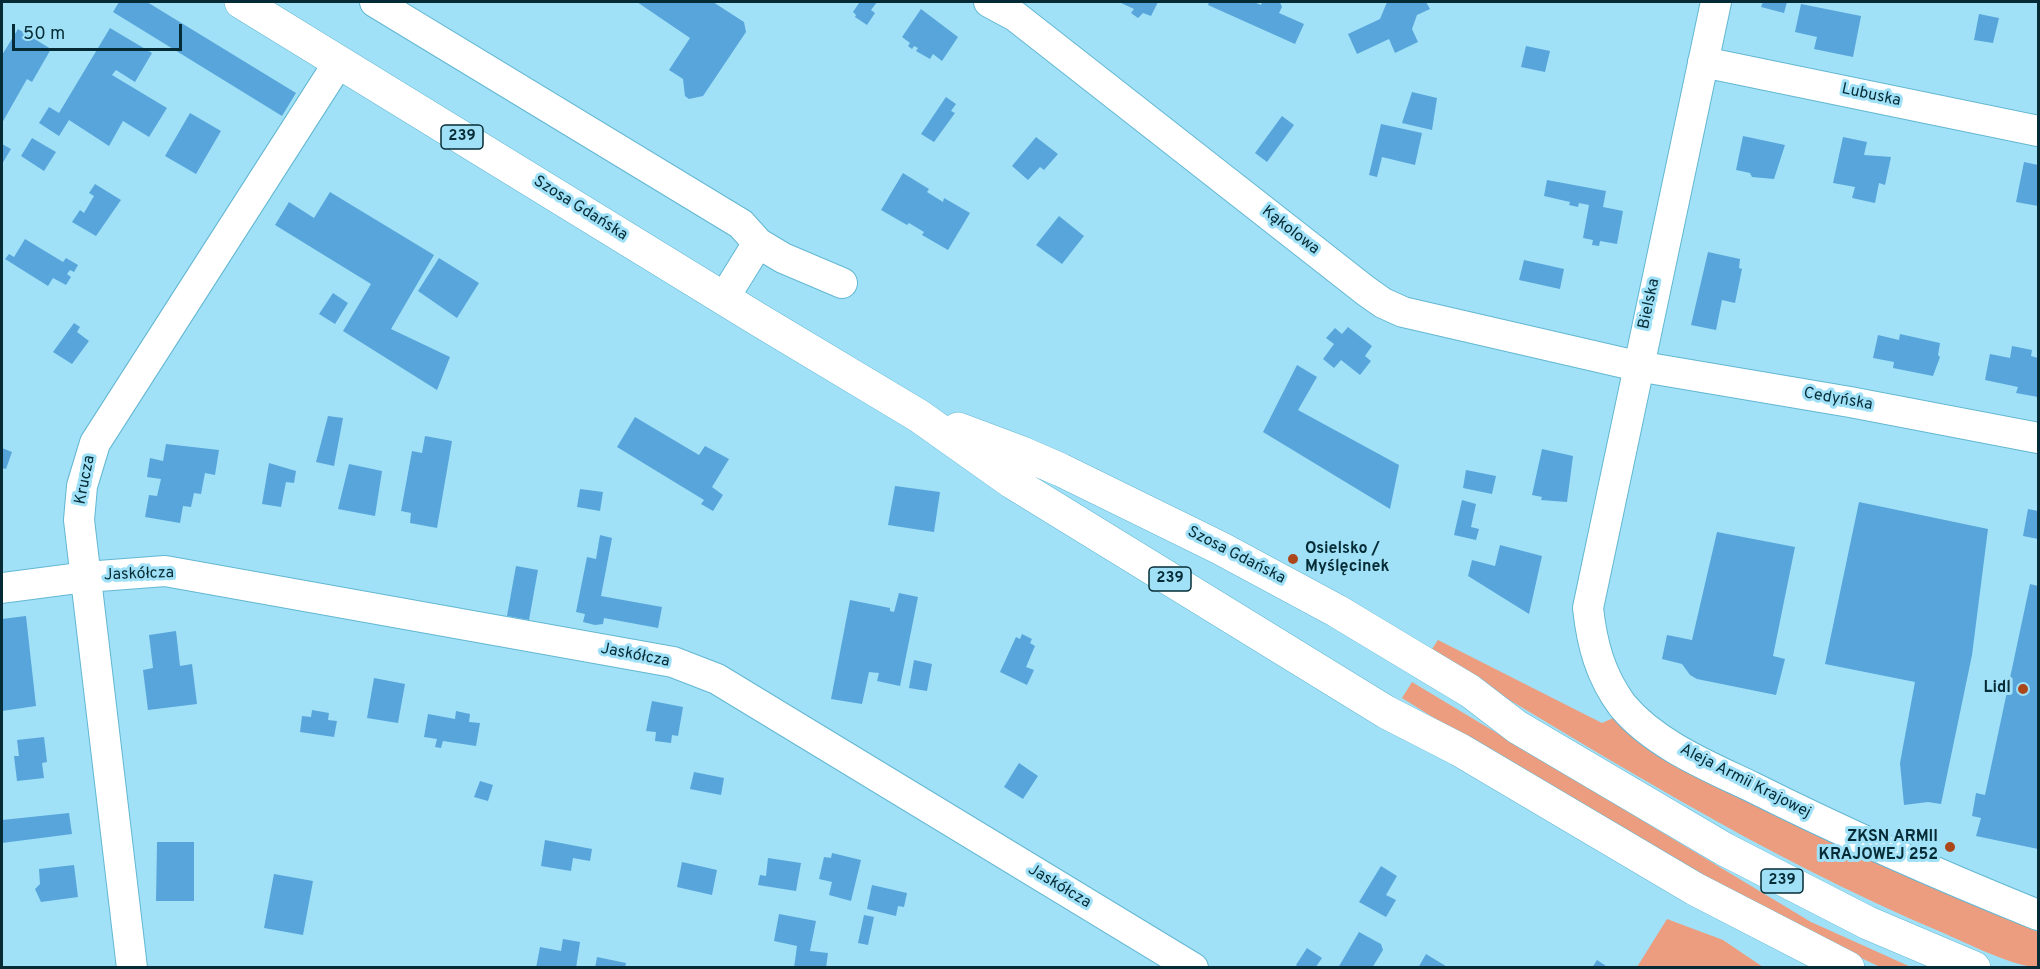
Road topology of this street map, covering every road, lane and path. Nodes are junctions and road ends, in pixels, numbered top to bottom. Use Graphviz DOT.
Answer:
graph roads {
  1 [pos="242,2"];
  2 [pos="375,2"];
  3 [pos="989,2"];
  4 [pos="1716,2"];
  5 [pos="1019,9"];
  6 [pos="339,62"];
  7 [pos="1703,62"];
  8 [pos="2038,131"];
  9 [pos="758,243"];
  10 [pos="842,283"];
  11 [pos="724,298"];
  12 [pos="1637,366"];
  13 [pos="919,416"];
  14 [pos="2038,438"];
  15 [pos="86,577"];
  16 [pos="2,588"];
  17 [pos="1588,608"];
  18 [pos="2038,915"];
  19 [pos="132,968"];
  20 [pos="1193,968"];
  21 [pos="1848,968"];
  22 [pos="1974,968"];
  1 -- 6 [label="main road, Szosa Gdańska / 239"];
  2 -- 9 [label="street"];
  3 -- 5 [label="street, Kąkolowa"];
  4 -- 7 [label="street, Bielska"];
  5 -- 12 [label="street, Kąkolowa"];
  6 -- 11 [label="main road, Szosa Gdańska / 239"];
  6 -- 15 [label="street, Krucza"];
  7 -- 8 [label="street, Lubuska"];
  7 -- 12 [label="street, Bielska"];
  9 -- 10 [label="street"];
  9 -- 11 [label="street"];
  11 -- 13 [label="main road, Szosa Gdańska / 239"];
  12 -- 14 [label="street, Cedyńska"];
  12 -- 17 [label="street, Bielska"];
  13 -- 21 [label="main road, Szosa Gdańska / 239"];
  13 -- 22 [label="main road, Szosa Gdańska / 239"];
  15 -- 16 [label="street, Jaskółcza"];
  15 -- 19 [label="street, Krucza"];
  15 -- 20 [label="street, Jaskółcza"];
  17 -- 18 [label="street, Aleja Armii Krajowej"];
}
